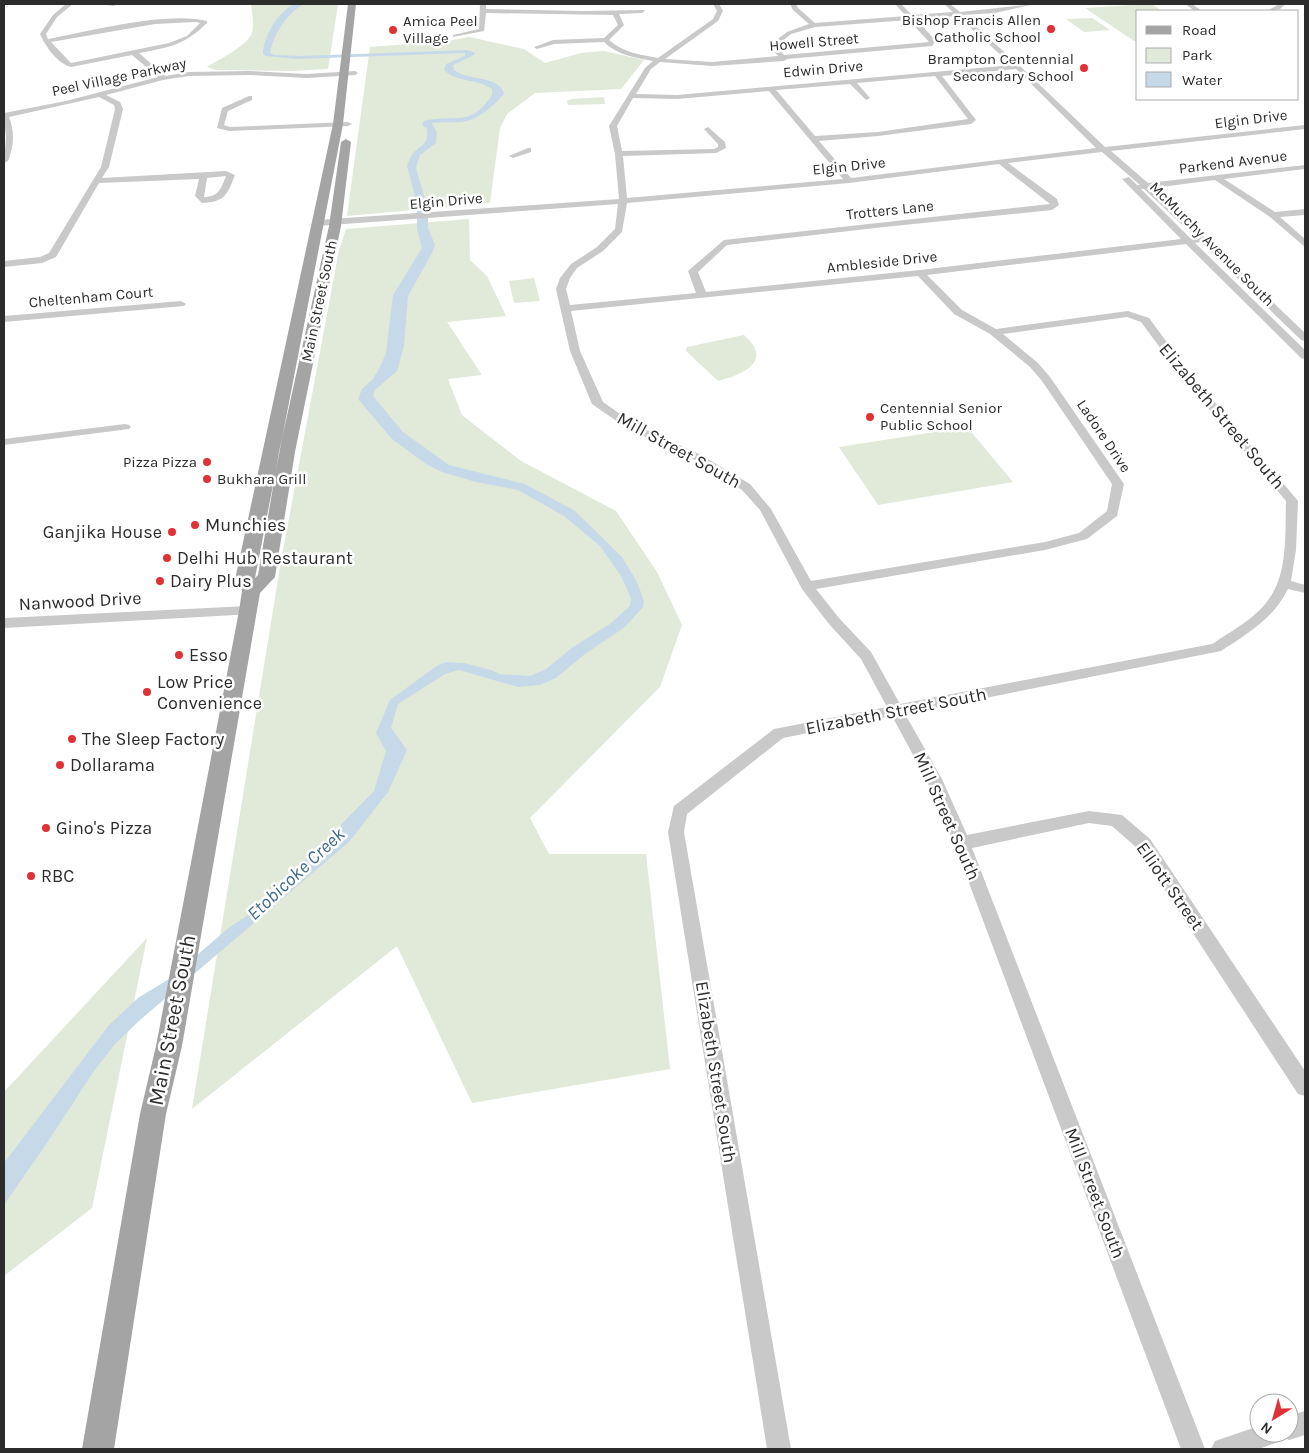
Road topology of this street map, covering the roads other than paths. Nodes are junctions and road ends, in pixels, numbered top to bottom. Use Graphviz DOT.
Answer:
graph roads {
  1 [pos="70,4"];
  2 [pos="102,4"];
  3 [pos="114,4"];
  4 [pos="352,4"];
  5 [pos="716,4"];
  6 [pos="792,4"];
  7 [pos="898,4"];
  8 [pos="947,4"];
  9 [pos="1000,4"];
  10 [pos="1032,4"];
  11 [pos="482,7"];
  12 [pos="1006,10"];
  13 [pos="642,11"];
  14 [pos="615,13"];
  15 [pos="957,14"];
  16 [pos="910,16"];
  17 [pos="814,25"];
  18 [pos="455,36"];
  19 [pos="606,40"];
  20 [pos="46,41"];
  21 [pos="537,47"];
  22 [pos="134,53"];
  23 [pos="660,59"];
  24 [pos="784,59"];
  25 [pos="356,61"];
  26 [pos="1018,67"];
  27 [pos="936,73"];
  28 [pos="344,76"];
  29 [pos="354,77"];
  30 [pos="163,78"];
  31 [pos="851,80"];
  32 [pos="770,88"];
  33 [pos="100,94"];
  34 [pos="631,96"];
  35 [pos="249,98"];
  36 [pos="866,98"];
  37 [pos="351,106"];
  38 [pos="4,115"];
  39 [pos="343,124"];
  40 [pos="1305,127"];
  41 [pos="708,129"];
  42 [pos="813,139"];
  43 [pos="1102,149"];
  44 [pos="528,150"];
  45 [pos="620,154"];
  46 [pos="513,156"];
  47 [pos="1001,160"];
  48 [pos="4,161"];
  49 [pos="1305,167"];
  50 [pos="202,176"];
  51 [pos="1217,178"];
  52 [pos="99,181"];
  53 [pos="849,181"];
  54 [pos="1147,186"];
  55 [pos="1134,188"];
  56 [pos="623,201"];
  57 [pos="1305,212"];
  58 [pos="1274,215"];
  59 [pos="336,223"];
  60 [pos="316,225"];
  61 [pos="1202,239"];
  62 [pos="1187,240"];
  63 [pos="1305,244"];
  64 [pos="4,264"];
  65 [pos="920,273"];
  66 [pos="702,295"];
  67 [pos="181,304"];
  68 [pos="564,309"];
  69 [pos="4,319"];
  70 [pos="994,332"];
  71 [pos="1305,338"];
  72 [pos="1305,356"];
  73 [pos="125,427"];
  74 [pos="4,442"];
  75 [pos="1284,584"];
  76 [pos="807,586"];
  77 [pos="1305,589"];
  78 [pos="250,601"];
  79 [pos="4,624"];
  80 [pos="895,711"];
  81 [pos="962,843"];
  82 [pos="1305,1087"];
  83 [pos="1249,1441"];
  84 [pos="98,1449"];
  85 [pos="779,1449"];
  86 [pos="1193,1449"];
  87 [pos="1223,1449"];
  1 -- 20 [label="street"];
  2 -- 3 [label="street"];
  4 -- 28 [label="main road, Main Street South"];
  5 -- 23 [label="street, Mill Street South"];
  6 -- 17 [label="street"];
  7 -- 16 [label="street"];
  8 -- 15 [label="street, McMurchy Avenue South"];
  9 -- 12 [label="street"];
  10 -- 12 [label="street"];
  11 -- 14 [label="street"];
  11 -- 18 [label="street"];
  12 -- 15 [label="street"];
  13 -- 14 [label="street"];
  14 -- 19 [label="street"];
  15 -- 16 [label="street"];
  15 -- 26 [label="street, McMurchy Avenue South"];
  16 -- 17 [label="street"];
  16 -- 24 [label="street, Howell Street"];
  17 -- 24 [label="street"];
  19 -- 21 [label="street"];
  19 -- 23 [label="street, Howell Street"];
  20 -- 22 [label="street"];
  20 -- 22 [label="street"];
  22 -- 30 [label="street"];
  23 -- 24 [label="street, Howell Street"];
  23 -- 34 [label="street, Mill Street South"];
  25 -- 29 [label="main road"];
  26 -- 27 [label="street, Edwin Drive"];
  26 -- 43 [label="street, McMurchy Avenue South"];
  27 -- 31 [label="street, Edwin Drive"];
  27 -- 42 [label="street"];
  28 -- 29 [label="street, Peel Village Parkway"];
  28 -- 30 [label="street, Peel Village Parkway"];
  28 -- 39 [label="main road, Main Street South"];
  30 -- 33 [label="street, Peel Village Parkway"];
  31 -- 32 [label="street, Edwin Drive"];
  31 -- 36 [label="street"];
  32 -- 34 [label="street, Edwin Drive"];
  32 -- 42 [label="street"];
  33 -- 38 [label="street, Peel Village Parkway"];
  33 -- 52 [label="street"];
  34 -- 45 [label="street, Mill Street South"];
  35 -- 39 [label="street"];
  37 -- 39 [label="main road, Main Street South"];
  38 -- 48 [label="street"];
  39 -- 59 [label="main road, Main Street South"];
  39 -- 60 [label="main road, Main Street South"];
  40 -- 43 [label="street, Elgin Drive"];
  41 -- 45 [label="street"];
  42 -- 53 [label="street"];
  43 -- 47 [label="street, Elgin Drive"];
  43 -- 54 [label="street, McMurchy Avenue South"];
  43 -- 55 [label="street, McMurchy Avenue South"];
  44 -- 46 [label="street"];
  45 -- 56 [label="street, Mill Street South"];
  47 -- 53 [label="street, Elgin Drive"];
  47 -- 66 [label="street, Trotters Lane"];
  49 -- 51 [label="street, Parkend Avenue"];
  50 -- 52 [label="street"];
  51 -- 54 [label="street, Parkend Avenue"];
  51 -- 58 [label="street"];
  52 -- 64 [label="street"];
  53 -- 56 [label="street, Elgin Drive"];
  54 -- 55 [label="street, Parkend Avenue"];
  54 -- 61 [label="street, McMurchy Avenue South"];
  55 -- 62 [label="street, McMurchy Avenue South"];
  56 -- 59 [label="street, Elgin Drive"];
  56 -- 68 [label="street, Mill Street South"];
  57 -- 58 [label="street"];
  58 -- 63 [label="street"];
  59 -- 60 [label="street, Elgin Drive"];
  59 -- 78 [label="main road, Main Street South"];
  60 -- 78 [label="main road, Main Street South"];
  61 -- 62 [label="street, Ambleside Drive"];
  61 -- 71 [label="street, McMurchy Avenue South"];
  62 -- 65 [label="street, Ambleside Drive"];
  62 -- 72 [label="street, McMurchy Avenue South"];
  65 -- 66 [label="street, Ambleside Drive"];
  65 -- 70 [label="street, Ladore Drive"];
  66 -- 68 [label="street, Ambleside Drive"];
  67 -- 69 [label="street, Cheltenham Court"];
  68 -- 76 [label="street, Mill Street South"];
  70 -- 75 [label="street, Elizabeth Street South"];
  70 -- 76 [label="street, Ladore Drive"];
  73 -- 74 [label="street"];
  75 -- 77 [label="street"];
  75 -- 80 [label="street, Elizabeth Street South"];
  76 -- 80 [label="street, Mill Street South"];
  78 -- 79 [label="street, Nanwood Drive"];
  78 -- 84 [label="main road, Main Street South"];
  80 -- 81 [label="street, Mill Street South"];
  80 -- 85 [label="street, Elizabeth Street South"];
  81 -- 82 [label="street, Elliott Street"];
  81 -- 86 [label="street, Mill Street South"];
  83 -- 87 [label="street"];
}
